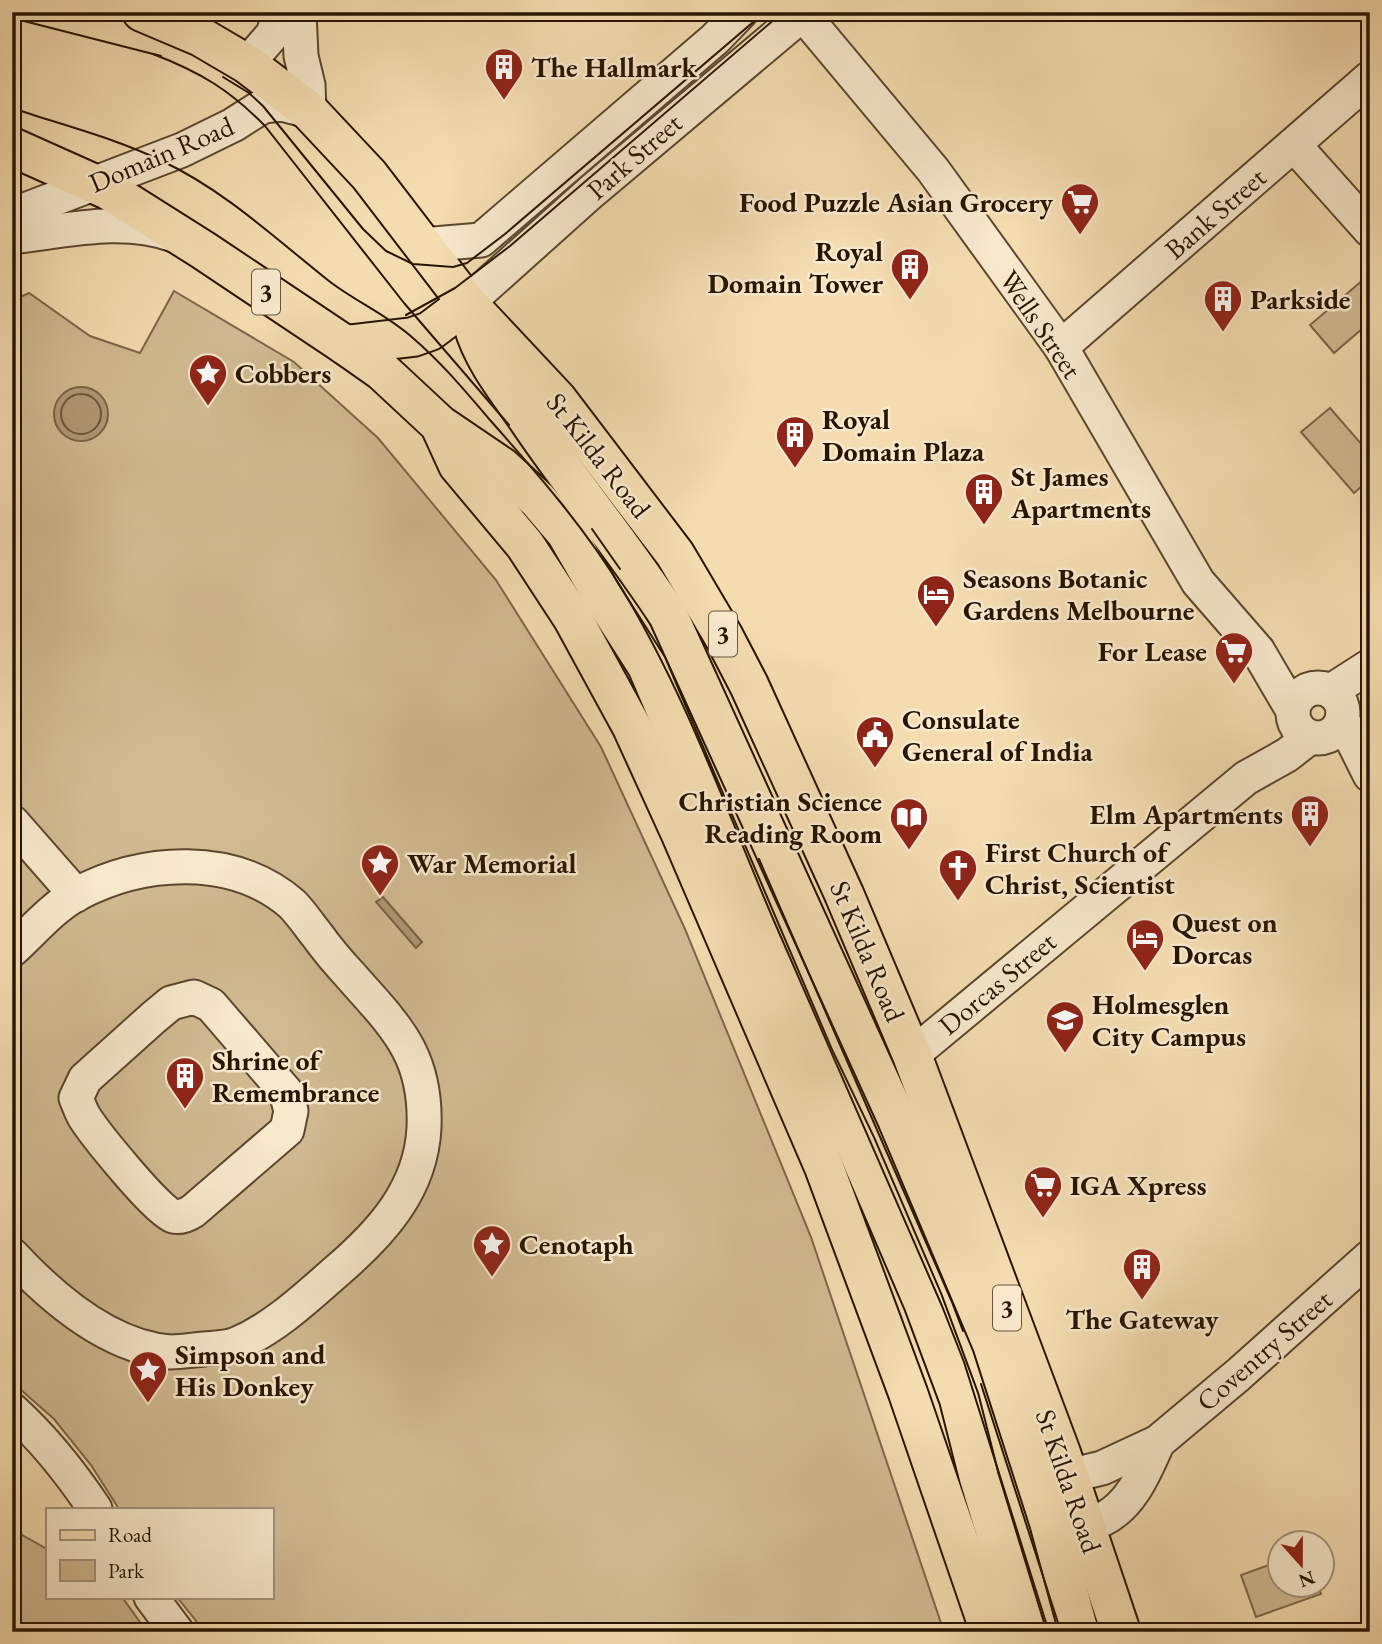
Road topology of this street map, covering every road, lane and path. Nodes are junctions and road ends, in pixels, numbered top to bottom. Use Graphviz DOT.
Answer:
graph roads {
  1 [pos="142,12"];
  2 [pos="280,12"];
  3 [pos="299,12"];
  4 [pos="741,12"];
  5 [pos="803,13"];
  6 [pos="247,64"];
  7 [pos="1370,78"];
  8 [pos="309,111"];
  9 [pos="1294,145"];
  10 [pos="12,147"];
  11 [pos="93,183"];
  12 [pos="12,215"];
  13 [pos="1370,230"];
  14 [pos="12,237"];
  15 [pos="186,239"];
  16 [pos="422,245"];
  17 [pos="467,303"];
  18 [pos="345,345"];
  19 [pos="1060,347"];
  20 [pos="1370,666"];
  21 [pos="1370,677"];
  22 [pos="1319,713"];
  23 [pos="1370,776"];
  24 [pos="12,822"];
  25 [pos="76,895"];
  26 [pos="12,950"];
  27 [pos="912,1055"];
  28 [pos="880,1080"];
  29 [pos="292,1111"];
  30 [pos="820,1112"];
  31 [pos="1370,1257"];
  32 [pos="18,1273"];
  33 [pos="12,1410"];
  34 [pos="1158,1442"];
  35 [pos="1053,1480"];
  36 [pos="94,1508"];
  37 [pos="1069,1532"];
  38 [pos="152,1598"];
  39 [pos="177,1632"];
  40 [pos="990,1632"];
  41 [pos="1026,1632"];
  42 [pos="1079,1632"];
  43 [pos="1121,1632"];
  1 -- 6 [label="main road, St Kilda Road / 3"];
  2 -- 6 [label="street"];
  3 -- 8 [label="street"];
  4 -- 16 [label="street, Park Street"];
  5 -- 17 [label="street, Park Street"];
  5 -- 19 [label="street, Wells Street"];
  6 -- 8 [label="main road, St Kilda Road / 3"];
  7 -- 9 [label="street, Bank Street"];
  8 -- 11 [label="street, Domain Road"];
  8 -- 16 [label="main road, St Kilda Road / 3"];
  9 -- 13 [label="street"];
  9 -- 19 [label="street, Bank Street"];
  10 -- 11 [label="main road, 3"];
  11 -- 12 [label="street, Domain Road"];
  11 -- 15 [label="main road, 3"];
  14 -- 15 [label="street"];
  15 -- 18 [label="main road, 3"];
  16 -- 17 [label="main road, St Kilda Road / 3"];
  17 -- 18 [label="main road"];
  17 -- 27 [label="main road, St Kilda Road / 3"];
  17 -- 28 [label="main road, St Kilda Road"];
  18 -- 30 [label="main road, 3"];
  19 -- 22 [label="street, Wells Street"];
  20 -- 22 [label="street, Dorcas Street"];
  21 -- 22 [label="street, Dorcas Street"];
  22 -- 23 [label="street, Wells Street"];
  22 -- 27 [label="street, Dorcas Street"];
  24 -- 25 [label="street"];
  25 -- 26 [label="street"];
  25 -- 32 [label="street"];
  27 -- 28 [label="main road"];
  27 -- 35 [label="main road, St Kilda Road / 3"];
  28 -- 30 [label="main road"];
  28 -- 35 [label="main road, St Kilda Road"];
  29 -- 29 [label="street"];
  30 -- 40 [label="main road"];
  30 -- 41 [label="main road, 3"];
  31 -- 34 [label="street, Coventry Street"];
  33 -- 36 [label="street"];
  34 -- 35 [label="street, Coventry Street"];
  34 -- 37 [label="street, Coventry Street"];
  35 -- 37 [label="main road, St Kilda Road"];
  37 -- 42 [label="main road, St Kilda Road"];
  37 -- 43 [label="main road, St Kilda Road"];
  38 -- 39 [label="street"];
}
